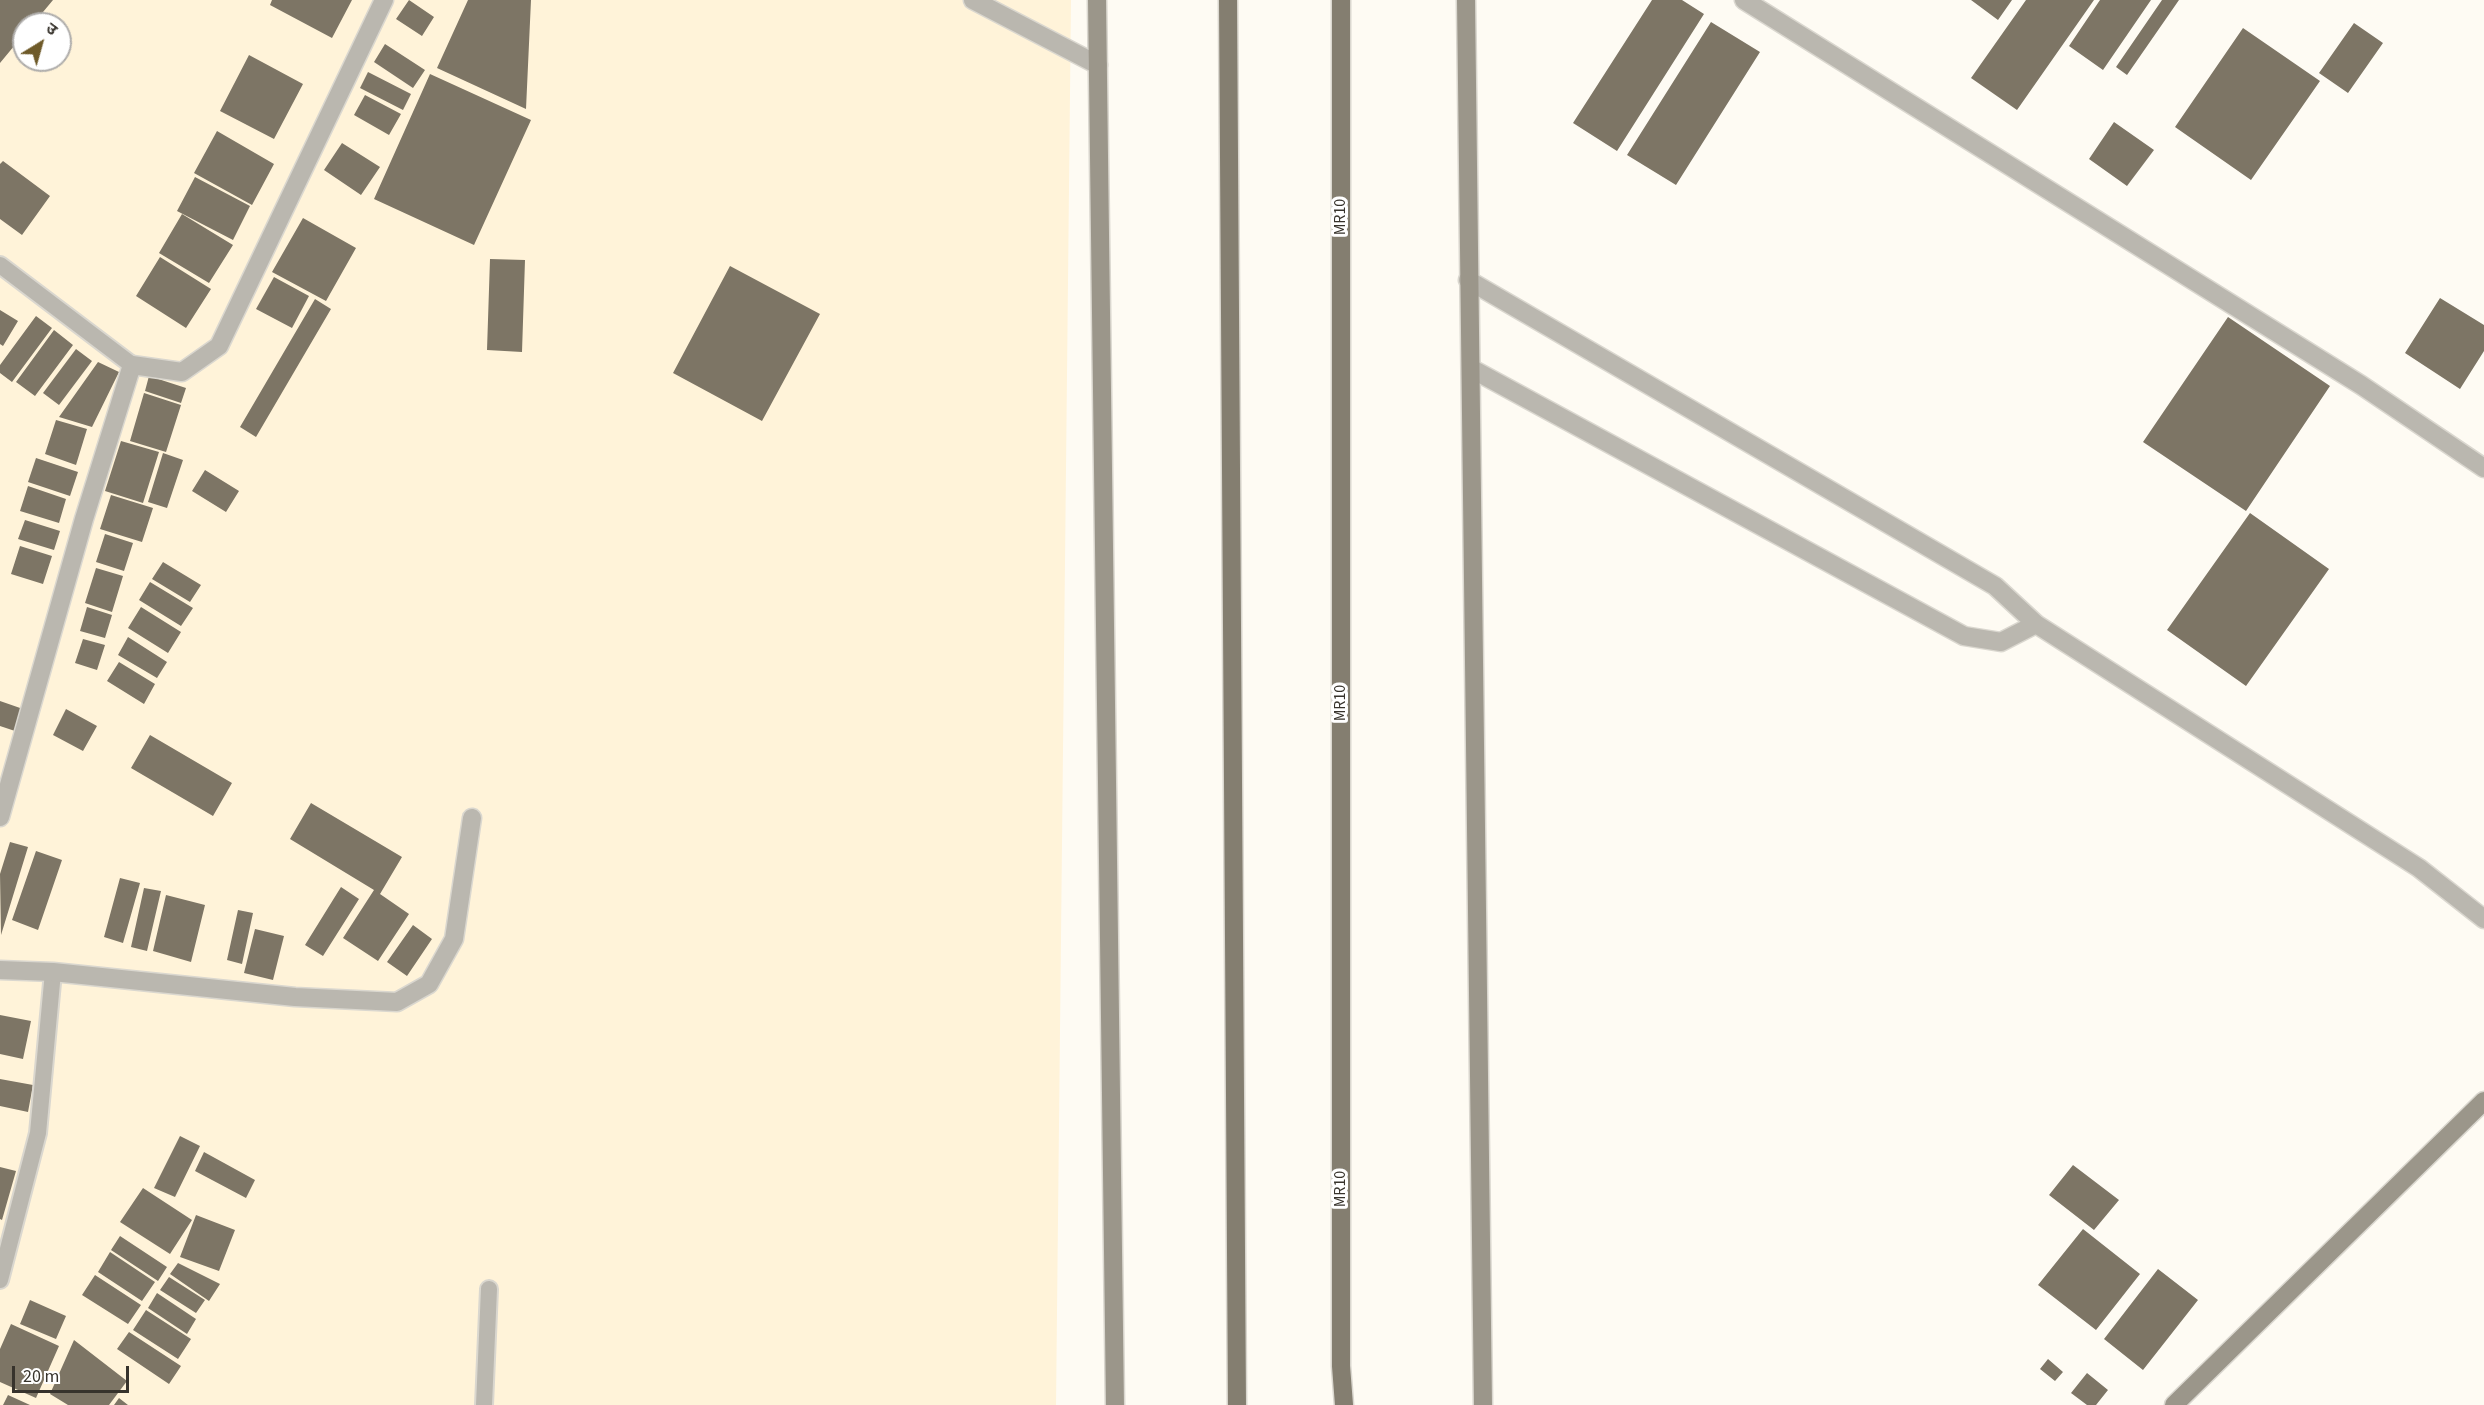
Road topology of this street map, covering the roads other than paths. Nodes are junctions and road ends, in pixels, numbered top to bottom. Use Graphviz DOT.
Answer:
graph roads {
  1 [pos="384,0"];
  2 [pos="973,0"];
  3 [pos="1097,0"];
  4 [pos="1228,0"];
  5 [pos="1341,0"];
  6 [pos="1466,0"];
  7 [pos="1744,0"];
  8 [pos="1098,65"];
  9 [pos="0,265"];
  10 [pos="1468,280"];
  11 [pos="132,365"];
  12 [pos="1472,369"];
  13 [pos="2484,468"];
  14 [pos="2036,624"];
  15 [pos="0,817"];
  16 [pos="472,818"];
  17 [pos="2484,919"];
  18 [pos="0,970"];
  19 [pos="53,972"];
  20 [pos="2484,1101"];
  21 [pos="0,1280"];
  22 [pos="489,1289"];
  23 [pos="484,1405"];
  24 [pos="1115,1405"];
  25 [pos="1237,1405"];
  26 [pos="1344,1405"];
  27 [pos="1484,1405"];
  28 [pos="2174,1405"];
  1 -- 11 [label="street"];
  2 -- 8 [label="street"];
  3 -- 8 [label="street"];
  4 -- 25 [label="main road"];
  5 -- 26 [label="main road, MR10"];
  6 -- 10 [label="street"];
  7 -- 13 [label="street"];
  8 -- 24 [label="street"];
  9 -- 11 [label="lane"];
  10 -- 12 [label="street"];
  10 -- 14 [label="street"];
  11 -- 15 [label="street"];
  12 -- 14 [label="street"];
  12 -- 27 [label="street"];
  14 -- 17 [label="street"];
  16 -- 19 [label="street"];
  18 -- 19 [label="street"];
  19 -- 21 [label="lane"];
  20 -- 28 [label="street"];
  22 -- 23 [label="lane"];
}
